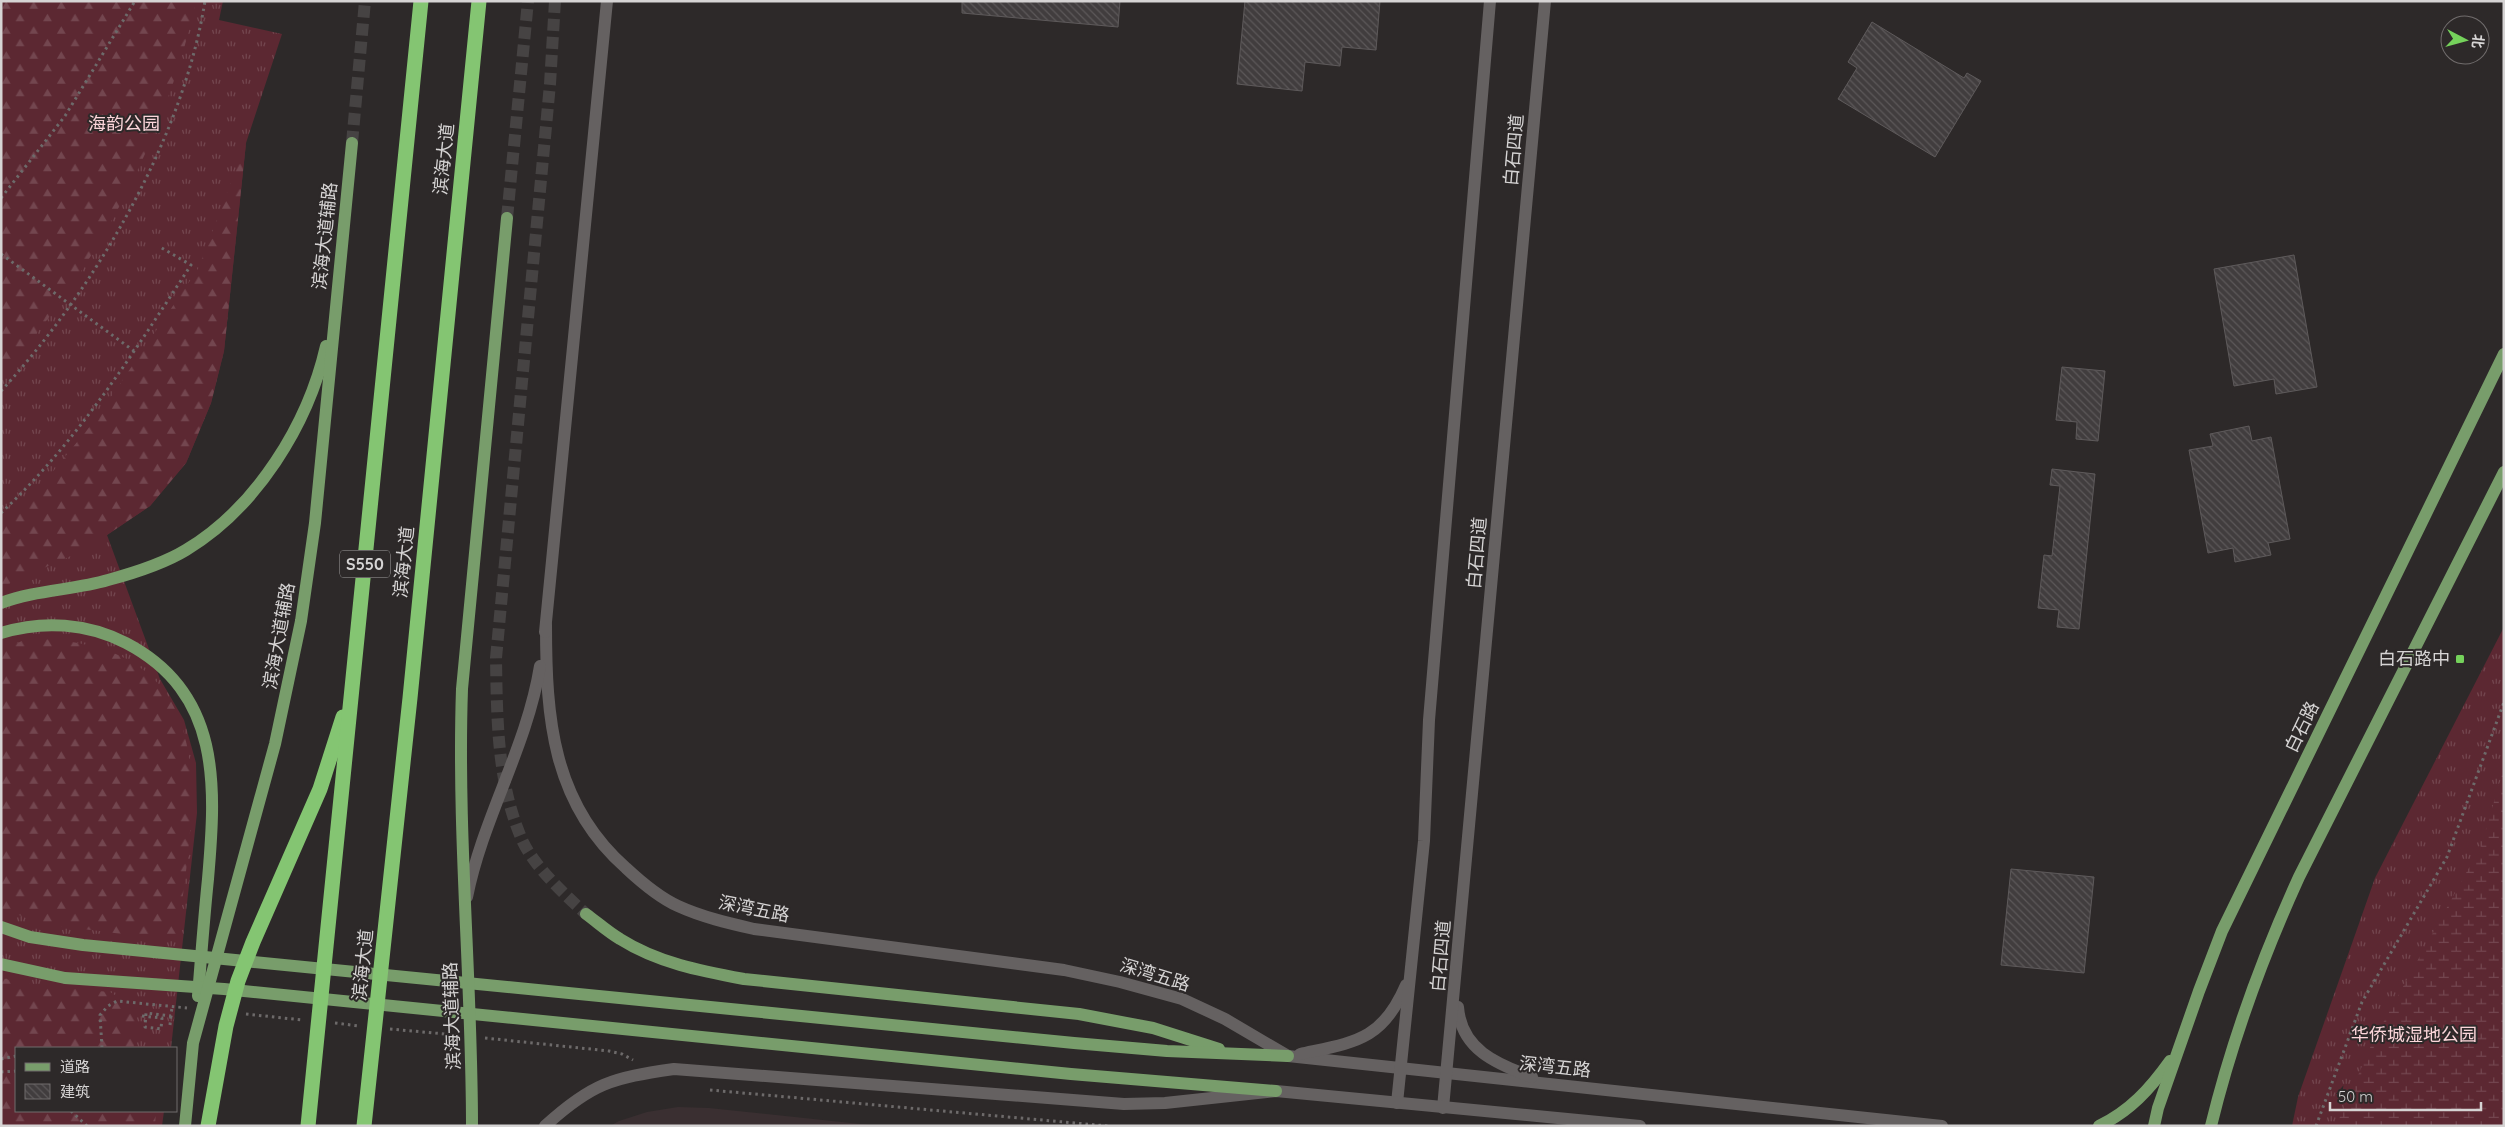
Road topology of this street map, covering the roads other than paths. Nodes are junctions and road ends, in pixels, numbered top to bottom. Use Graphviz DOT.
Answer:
graph roads {
  1 [pos="421,1"];
  2 [pos="479,1"];
  3 [pos="607,1"];
  4 [pos="1490,1"];
  5 [pos="1545,1"];
  6 [pos="352,143"];
  7 [pos="507,218"];
  8 [pos="336,305"];
  9 [pos="2504,354"];
  10 [pos="2504,472"];
  11 [pos="1,603"];
  12 [pos="546,625"];
  13 [pos="1,633"];
  14 [pos="354,682"];
  15 [pos="466,904"];
  16 [pos="586,914"];
  17 [pos="1,927"];
  18 [pos="1,964"];
  19 [pos="1411,973"];
  20 [pos="1456,982"];
  21 [pos="194,1043"];
  22 [pos="2178,1049"];
  23 [pos="1235,1054"];
  24 [pos="1288,1056"];
  25 [pos="1401,1068"];
  26 [pos="1447,1073"];
  27 [pos="1551,1084"];
  28 [pos="1276,1091"];
  29 [pos="1397,1103"];
  30 [pos="1443,1108"];
  31 [pos="185,1126"];
  32 [pos="208,1126"];
  33 [pos="308,1126"];
  34 [pos="364,1126"];
  35 [pos="472,1126"];
  36 [pos="545,1126"];
  37 [pos="1640,1126"];
  38 [pos="1942,1126"];
  39 [pos="2099,1126"];
  40 [pos="2154,1126"];
  41 [pos="2211,1126"];
  1 -- 14 [label="highway, S550"];
  2 -- 34 [label="highway, 滨海大道"];
  3 -- 12 [label="street"];
  4 -- 19 [label="street, 白石四道"];
  5 -- 20 [label="street, 白石四道"];
  6 -- 8 [label="main road, 滨海大道辅路"];
  7 -- 15 [label="main road, 滨海大道辅路"];
  8 -- 11 [label="main road"];
  8 -- 21 [label="main road, 滨海大道辅路"];
  9 -- 22 [label="main road, 白石路"];
  10 -- 41 [label="main road"];
  12 -- 15 [label="street"];
  12 -- 24 [label="street, 深湾五路"];
  13 -- 21 [label="main road"];
  14 -- 32 [label="highway"];
  14 -- 33 [label="highway, S550"];
  15 -- 35 [label="main road, 滨海大道辅路"];
  16 -- 23 [label="main road"];
  17 -- 23 [label="main road"];
  18 -- 28 [label="main road"];
  19 -- 24 [label="street"];
  19 -- 25 [label="street, 白石四道"];
  20 -- 26 [label="street, 白石四道"];
  20 -- 27 [label="street"];
  21 -- 31 [label="main road, 滨海大道辅路"];
  22 -- 39 [label="main road"];
  22 -- 40 [label="main road, 白石路"];
  23 -- 24 [label="main road"];
  24 -- 25 [label="street, 深湾五路"];
  25 -- 26 [label="street, 深湾五路"];
  25 -- 29 [label="street, 白石四道"];
  26 -- 27 [label="street, 深湾五路"];
  26 -- 30 [label="street, 白石四道"];
  27 -- 38 [label="street, 深湾五路"];
  28 -- 29 [label="street"];
  28 -- 36 [label="street"];
  29 -- 30 [label="street"];
  30 -- 37 [label="street"];
}
